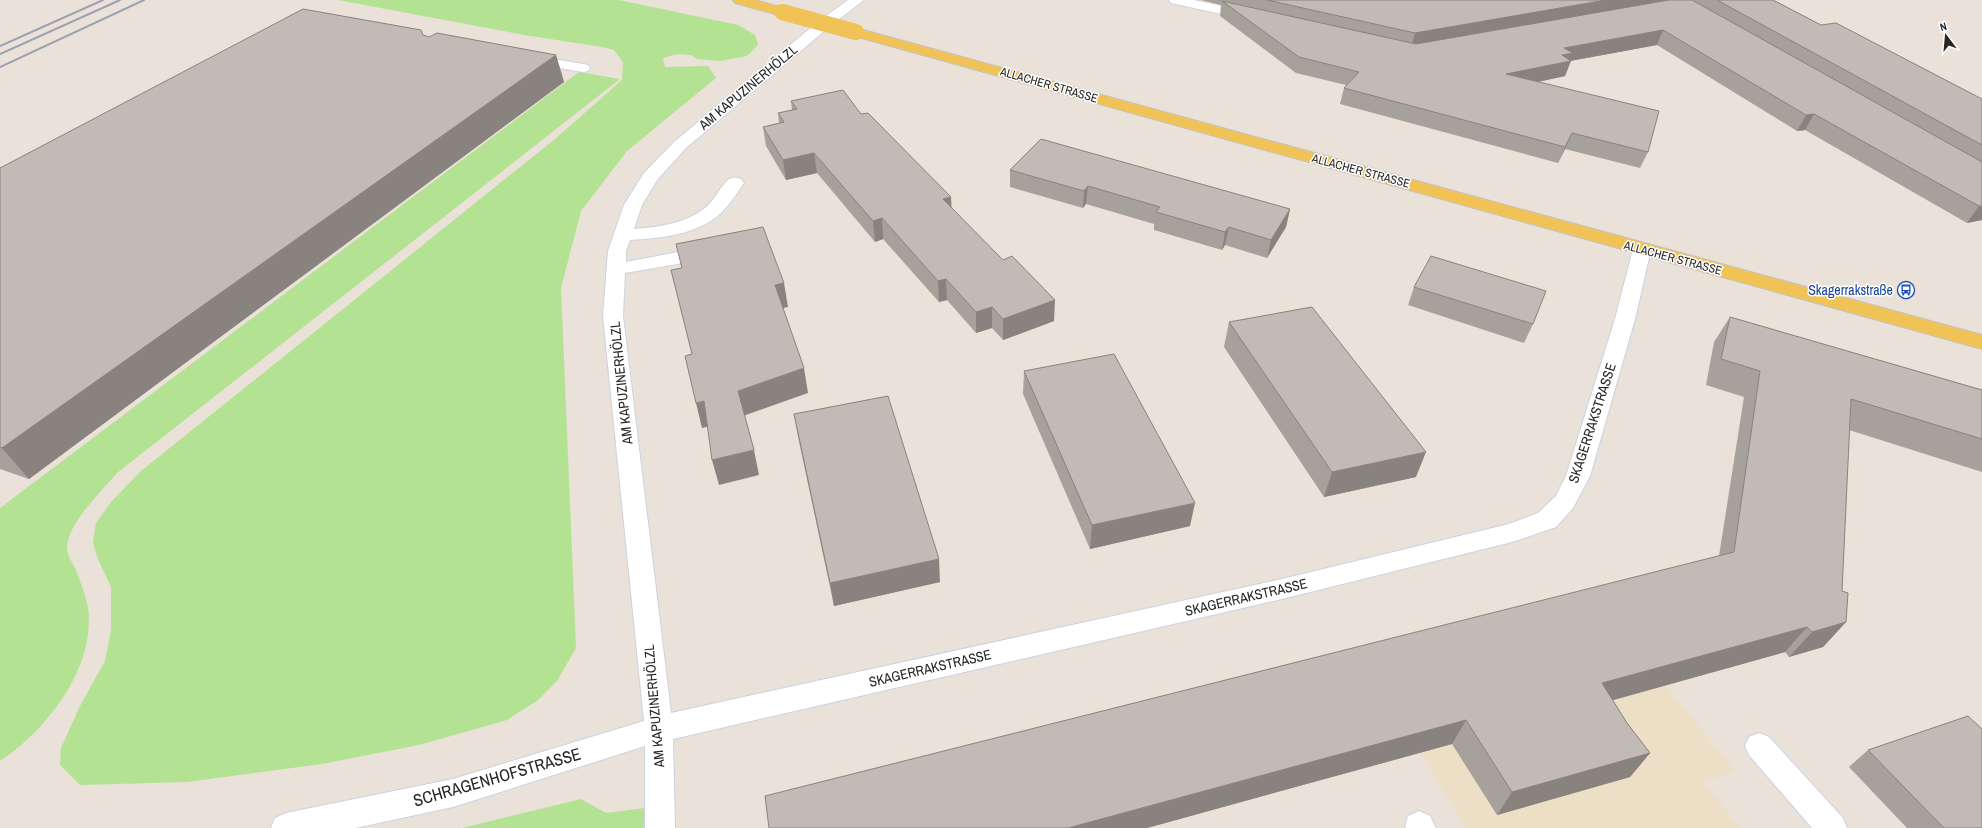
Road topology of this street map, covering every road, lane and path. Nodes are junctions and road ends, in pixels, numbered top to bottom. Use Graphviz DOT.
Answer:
graph roads {
  1 [pos="740,0"];
  2 [pos="857,0"];
  3 [pos="1176,0"];
  4 [pos="1260,19"];
  5 [pos="512,56"];
  6 [pos="583,68"];
  7 [pos="735,183"];
  8 [pos="623,235"];
  9 [pos="1642,249"];
  10 [pos="689,256"];
  11 [pos="616,269"];
  12 [pos="1982,342"];
  13 [pos="659,729"];
  14 [pos="1759,746"];
  15 [pos="286,828"];
  16 [pos="660,828"];
  17 [pos="1832,828"];
  1 -- 9 [label="main road, ALLACHER STRASSE, bridge"];
  2 -- 8 [label="street, AM KAPUZINERHÖLZL"];
  3 -- 4 [label="street"];
  5 -- 6 [label="street"];
  7 -- 8 [label="street"];
  8 -- 11 [label="street, AM KAPUZINERHÖLZL"];
  9 -- 12 [label="main road, ALLACHER STRASSE"];
  9 -- 13 [label="street, SKAGERRAKSTRASSE"];
  10 -- 11 [label="street"];
  11 -- 13 [label="street, AM KAPUZINERHÖLZL"];
  13 -- 15 [label="street, SCHRAGENHOFSTRASSE"];
  13 -- 16 [label="street, AM KAPUZINERHÖLZL"];
  14 -- 17 [label="street"];
}
